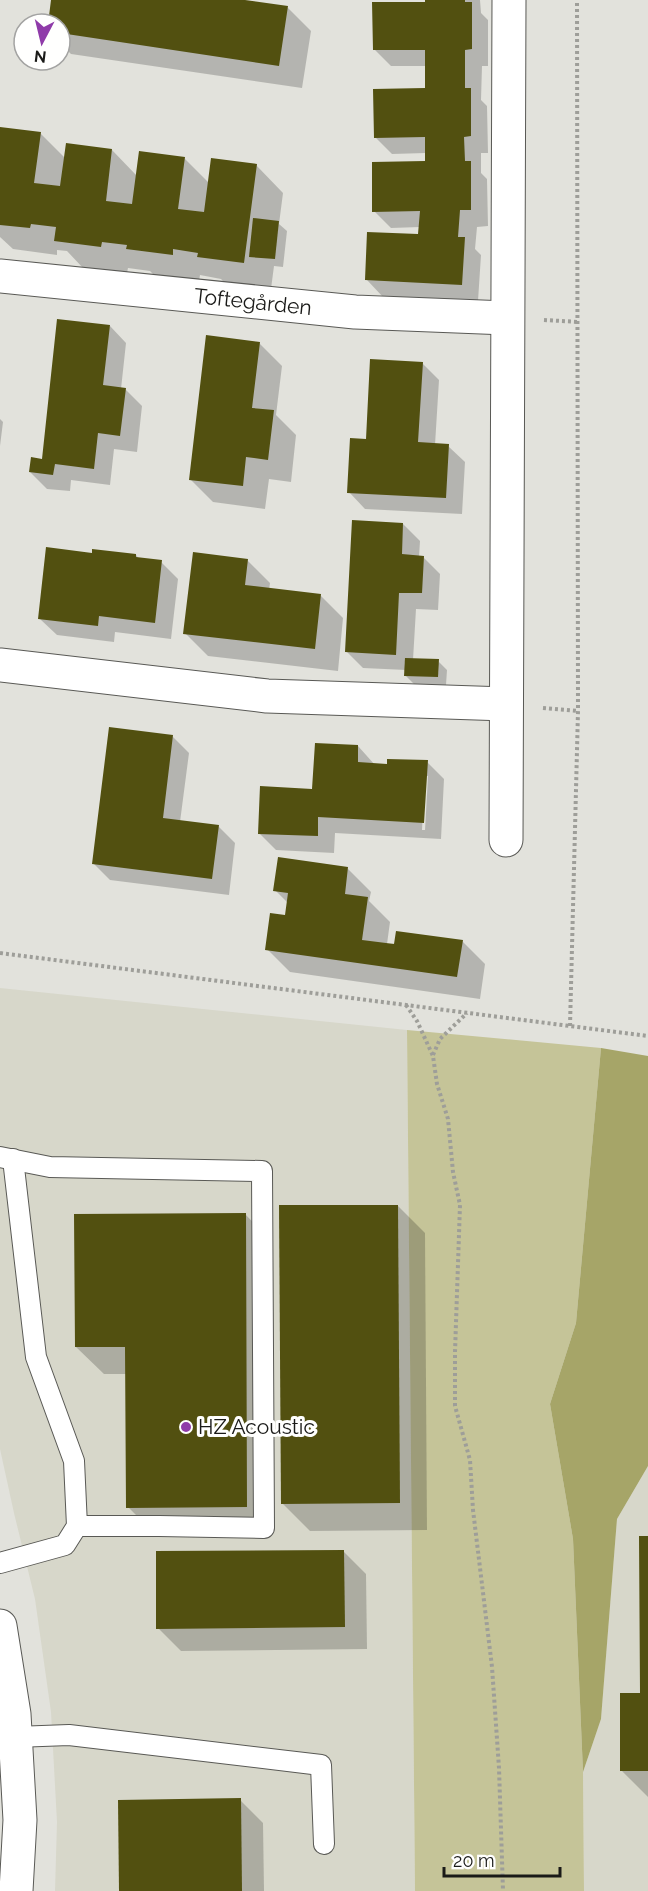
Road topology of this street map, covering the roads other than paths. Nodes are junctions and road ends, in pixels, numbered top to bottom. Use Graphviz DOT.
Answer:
graph roads {
  1 [pos="509,0"];
  2 [pos="0,276"];
  3 [pos="507,318"];
  4 [pos="0,665"];
  5 [pos="506,704"];
  6 [pos="506,840"];
  7 [pos="6,1158"];
  8 [pos="77,1526"];
  9 [pos="0,1563"];
  10 [pos="0,1626"];
  11 [pos="15,1737"];
  12 [pos="324,1844"];
  13 [pos="16,1891"];
  1 -- 3 [label="street"];
  2 -- 3 [label="street, Toftegården"];
  3 -- 5 [label="street"];
  4 -- 5 [label="street"];
  5 -- 6 [label="street"];
  7 -- 8 [label="lane"];
  7 -- 8 [label="lane"];
  8 -- 9 [label="lane"];
  10 -- 11 [label="street"];
  11 -- 12 [label="lane"];
  11 -- 13 [label="street"];
}
